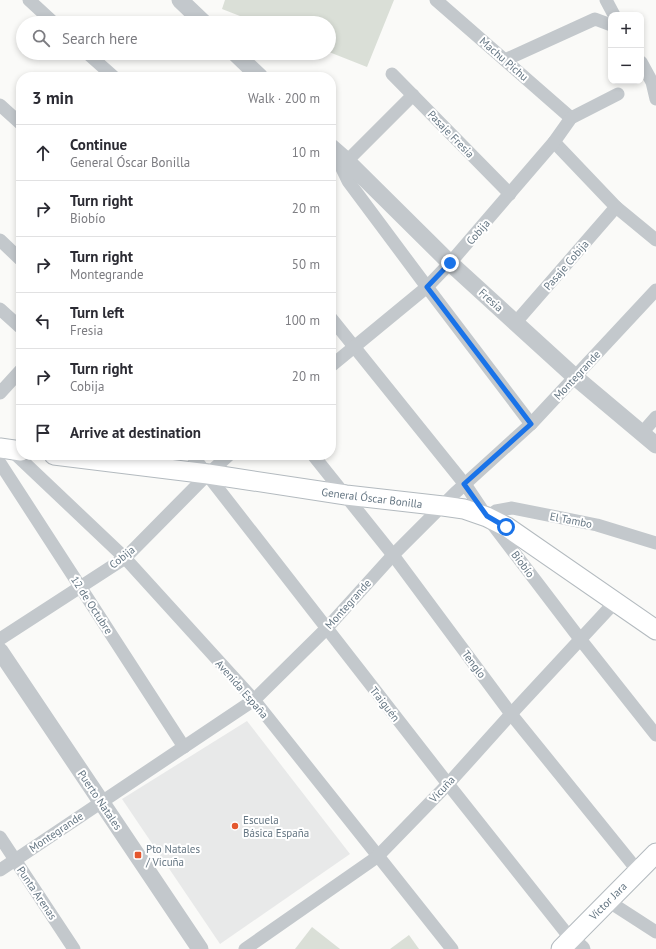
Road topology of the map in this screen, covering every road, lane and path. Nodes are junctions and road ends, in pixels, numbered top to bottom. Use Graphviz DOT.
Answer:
graph roads {
  1 [pos="29,0"];
  2 [pos="180,0"];
  3 [pos="606,0"];
  4 [pos="440,1"];
  5 [pos="612,12"];
  6 [pos="46,16"];
  7 [pos="197,16"];
  8 [pos="608,24"];
  9 [pos="96,60"];
  10 [pos="242,60"];
  11 [pos="505,60"];
  12 [pos="644,67"];
  13 [pos="109,72"];
  14 [pos="255,72"];
  15 [pos="392,74"];
  16 [pos="618,94"];
  17 [pos="413,95"];
  18 [pos="656,99"];
  19 [pos="0,105"];
  20 [pos="571,118"];
  21 [pos="16,119"];
  22 [pos="554,142"];
  23 [pos="336,151"];
  24 [pos="336,156"];
  25 [pos="347,161"];
  26 [pos="510,194"];
  27 [pos="616,207"];
  28 [pos="0,240"];
  29 [pos="656,240"];
  30 [pos="16,255"];
  31 [pos="450,263"];
  32 [pos="427,287"];
  33 [pos="656,290"];
  34 [pos="0,309"];
  35 [pos="516,322"];
  36 [pos="16,323"];
  37 [pos="336,324"];
  38 [pos="354,347"];
  39 [pos="336,362"];
  40 [pos="16,375"];
  41 [pos="575,377"];
  42 [pos="0,393"];
  43 [pos="656,417"];
  44 [pos="531,424"];
  45 [pos="642,433"];
  46 [pos="656,444"];
  47 [pos="8,453"];
  48 [pos="95,460"];
  49 [pos="196,460"];
  50 [pos="223,460"];
  51 [pos="317,460"];
  52 [pos="208,474"];
  53 [pos="464,484"];
  54 [pos="346,495"];
  55 [pos="443,506"];
  56 [pos="487,516"];
  57 [pos="656,543"];
  58 [pos="393,555"];
  59 [pos="125,558"];
  60 [pos="80,587"];
  61 [pos="615,602"];
  62 [pos="326,629"];
  63 [pos="656,630"];
  64 [pos="0,639"];
  65 [pos="580,639"];
  66 [pos="0,651"];
  67 [pos="254,700"];
  68 [pos="511,714"];
  69 [pos="656,735"];
  70 [pos="184,747"];
  71 [pos="448,784"];
  72 [pos="101,802"];
  73 [pos="0,837"];
  74 [pos="378,857"];
  75 [pos="15,860"];
  76 [pos="649,863"];
  77 [pos="0,870"];
  78 [pos="608,901"];
  79 [pos="656,932"];
  80 [pos="571,946"];
  81 [pos="74,949"];
  82 [pos="200,949"];
  83 [pos="245,949"];
  84 [pos="452,949"];
  1 -- 6 [label="street"];
  2 -- 7 [label="street"];
  3 -- 5 [label="street"];
  4 -- 11 [label="street, Machu Pichu"];
  8 -- 11 [label="street"];
  9 -- 13 [label="street"];
  10 -- 14 [label="street"];
  11 -- 20 [label="street, Machu Pichu"];
  12 -- 18 [label="street"];
  15 -- 17 [label="street, Pasaje Fresia"];
  16 -- 20 [label="street, Cobija"];
  17 -- 25 [label="street"];
  17 -- 26 [label="street, Pasaje Fresia"];
  19 -- 21 [label="street"];
  20 -- 22 [label="street, Cobija"];
  22 -- 26 [label="street, Cobija"];
  22 -- 27 [label="street"];
  23 -- 25 [label="street, Fresia"];
  24 -- 32 [label="street, Fresia"];
  25 -- 31 [label="street, Fresia"];
  26 -- 31 [label="street, Cobija"];
  27 -- 29 [label="street"];
  27 -- 35 [label="street, Pasaje Cobija"];
  28 -- 30 [label="street"];
  31 -- 32 [label="street, Cobija"];
  31 -- 35 [label="street, Fresia"];
  32 -- 38 [label="street, Cobija"];
  32 -- 44 [label="street, Fresia"];
  33 -- 41 [label="street, Montegrande"];
  34 -- 36 [label="street"];
  35 -- 41 [label="street, Fresia"];
  37 -- 38 [label="street, Biobío"];
  38 -- 39 [label="street, Cobija"];
  38 -- 53 [label="street, Biobío"];
  40 -- 42 [label="street"];
  41 -- 44 [label="street, Montegrande"];
  41 -- 45 [label="street, Fresia"];
  43 -- 45 [label="street"];
  44 -- 53 [label="street, Montegrande"];
  45 -- 46 [label="street, Fresia"];
  47 -- 59 [label="street, Avenida España"];
  47 -- 60 [label="street, 12 de Octubre"];
  48 -- 52 [label="main road, General Óscar Bonilla"];
  49 -- 52 [label="street, Traiguén"];
  50 -- 52 [label="street, Cobija"];
  51 -- 54 [label="street, Tenglo"];
  52 -- 54 [label="main road, General Óscar Bonilla"];
  52 -- 59 [label="street, Cobija"];
  52 -- 62 [label="street, Traiguén"];
  53 -- 55 [label="street, Montegrande"];
  53 -- 56 [label="street, Biobío"];
  54 -- 55 [label="main road, General Óscar Bonilla"];
  54 -- 58 [label="street, Tenglo"];
  55 -- 56 [label="main road, General Óscar Bonilla"];
  55 -- 58 [label="street, Montegrande"];
  56 -- 57 [label="street, El Tambo"];
  56 -- 61 [label="main road, General Óscar Bonilla"];
  56 -- 65 [label="street, Biobío"];
  58 -- 62 [label="street, Montegrande"];
  58 -- 68 [label="street, Tenglo"];
  59 -- 60 [label="street, Cobija"];
  59 -- 67 [label="street, Avenida España"];
  60 -- 64 [label="street, Cobija"];
  60 -- 70 [label="street, 12 de Octubre"];
  61 -- 63 [label="main road, General Óscar Bonilla"];
  61 -- 65 [label="street, Vicuña"];
  62 -- 67 [label="street, Montegrande"];
  62 -- 71 [label="street, Traiguén"];
  65 -- 68 [label="street, Vicuña"];
  65 -- 69 [label="street, Biobío"];
  66 -- 72 [label="street, Puerto Natales"];
  67 -- 70 [label="street, Montegrande"];
  67 -- 74 [label="street, Avenida España"];
  68 -- 71 [label="street, Vicuña"];
  68 -- 76 [label="street, Tenglo"];
  70 -- 72 [label="street, Montegrande"];
  71 -- 74 [label="street, Vicuña"];
  71 -- 80 [label="street, Traiguén"];
  72 -- 75 [label="street, Montegrande"];
  72 -- 82 [label="street, Puerto Natales"];
  73 -- 75 [label="street, Punta Arenas"];
  74 -- 83 [label="street, Vicuña"];
  74 -- 84 [label="street, Avenida España"];
  75 -- 77 [label="street, Montegrande"];
  75 -- 81 [label="street, Punta Arenas"];
  76 -- 78 [label="main road, Víctor Jara"];
  78 -- 79 [label="street"];
  78 -- 80 [label="main road, Víctor Jara"];
}
